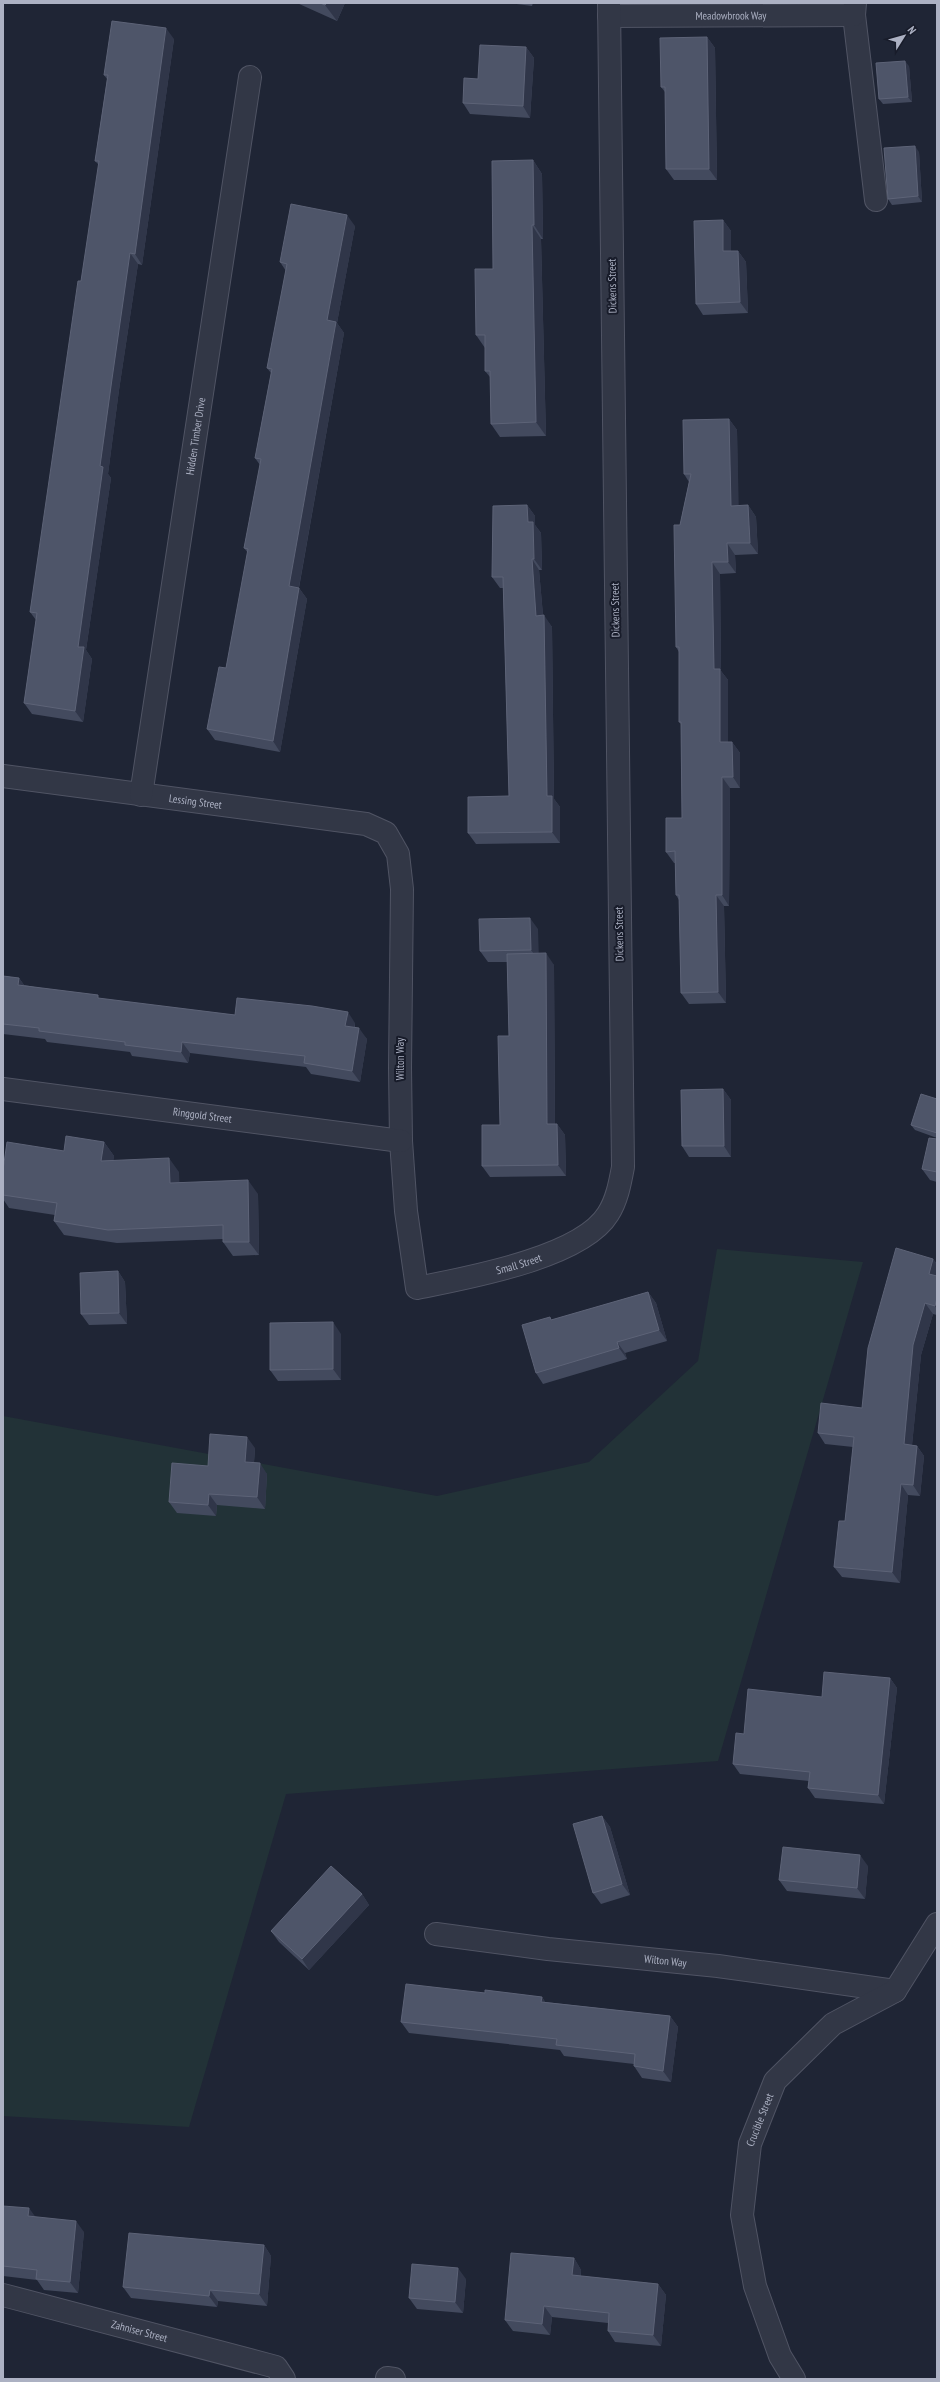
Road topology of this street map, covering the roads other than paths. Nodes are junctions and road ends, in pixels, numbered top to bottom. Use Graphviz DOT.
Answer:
graph roads {
  1 [pos="854,9"];
  2 [pos="609,10"];
  3 [pos="250,77"];
  4 [pos="876,200"];
  5 [pos="3,776"];
  6 [pos="141,795"];
  7 [pos="386,833"];
  8 [pos="3,1089"];
  9 [pos="401,1141"];
  10 [pos="608,1214"];
  11 [pos="417,1288"];
  12 [pos="937,1924"];
  13 [pos="436,1934"];
  14 [pos="895,1992"];
  15 [pos="3,2296"];
  16 [pos="280,2373"];
  17 [pos="794,2379"];
  1 -- 2 [label="street, Meadowbrook Way"];
  1 -- 4 [label="street, Meadowbrook Way"];
  2 -- 10 [label="street, Dickens Street"];
  3 -- 6 [label="street, Hidden Timber Drive"];
  5 -- 6 [label="street, Lessing Street"];
  6 -- 7 [label="street, Lessing Street"];
  7 -- 9 [label="street, Wilton Way"];
  8 -- 9 [label="street, Ringgold Street"];
  9 -- 11 [label="street, Wilton Way"];
  10 -- 11 [label="street, Small Street"];
  12 -- 14 [label="street"];
  13 -- 14 [label="street, Wilton Way"];
  14 -- 17 [label="street, Crucible Street"];
  15 -- 16 [label="street, Zahniser Street"];
}
